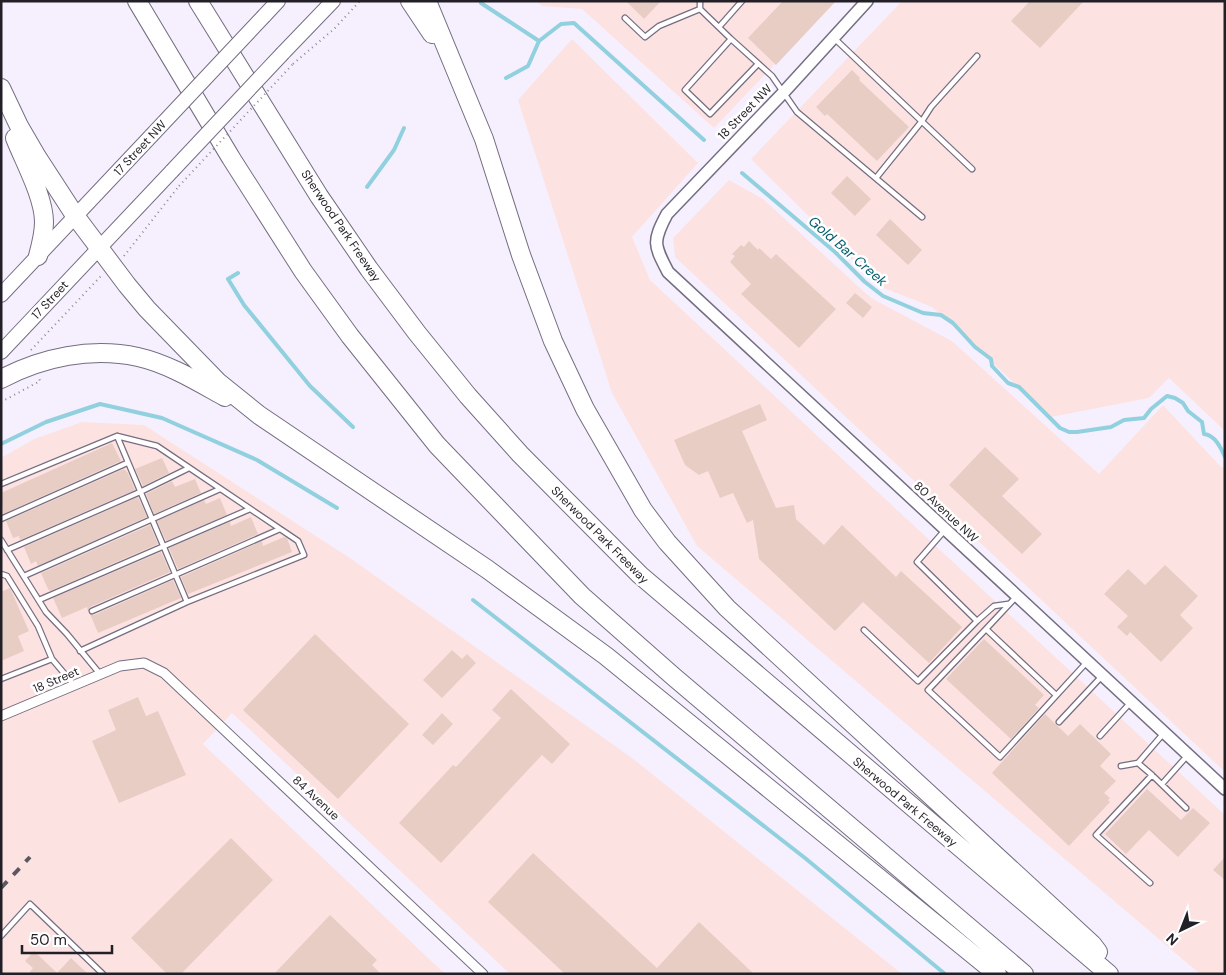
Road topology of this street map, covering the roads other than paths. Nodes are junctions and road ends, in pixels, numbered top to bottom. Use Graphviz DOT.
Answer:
graph roads {
  1 [pos="137,1"];
  2 [pos="198,1"];
  3 [pos="278,1"];
  4 [pos="333,1"];
  5 [pos="410,1"];
  6 [pos="426,1"];
  7 [pos="700,1"];
  8 [pos="742,1"];
  9 [pos="867,1"];
  10 [pos="700,10"];
  11 [pos="625,18"];
  12 [pos="719,27"];
  13 [pos="833,37"];
  14 [pos="731,39"];
  15 [pos="977,56"];
  16 [pos="452,63"];
  17 [pos="758,64"];
  18 [pos="1,88"];
  19 [pos="782,93"];
  20 [pos="1,105"];
  21 [pos="922,121"];
  22 [pos="972,169"];
  23 [pos="876,178"];
  24 [pos="922,217"];
  25 [pos="76,218"];
  26 [pos="99,248"];
  27 [pos="656,248"];
  28 [pos="38,256"];
  29 [pos="1,296"];
  30 [pos="1,352"];
  31 [pos="1,380"];
  32 [pos="259,415"];
  33 [pos="117,436"];
  34 [pos="127,463"];
  35 [pos="189,468"];
  36 [pos="1,484"];
  37 [pos="220,489"];
  38 [pos="140,492"];
  39 [pos="250,509"];
  40 [pos="1,519"];
  41 [pos="152,520"];
  42 [pos="280,528"];
  43 [pos="945,530"];
  44 [pos="1,540"];
  45 [pos="163,546"];
  46 [pos="7,550"];
  47 [pos="1,574"];
  48 [pos="175,574"];
  49 [pos="24,576"];
  50 [pos="38,600"];
  51 [pos="1012,600"];
  52 [pos="187,602"];
  53 [pos="92,611"];
  54 [pos="978,620"];
  55 [pos="864,630"];
  56 [pos="986,630"];
  57 [pos="80,650"];
  58 [pos="52,658"];
  59 [pos="1087,662"];
  60 [pos="120,666"];
  61 [pos="100,674"];
  62 [pos="1102,676"];
  63 [pos="1,680"];
  64 [pos="74,685"];
  65 [pos="1056,695"];
  66 [pos="1131,702"];
  67 [pos="1,716"];
  68 [pos="1059,722"];
  69 [pos="1164,734"];
  70 [pos="1100,736"];
  71 [pos="1188,755"];
  72 [pos="1138,763"];
  73 [pos="1121,766"];
  74 [pos="1152,775"];
  75 [pos="1162,784"];
  76 [pos="1225,789"];
  77 [pos="1186,808"];
  78 [pos="1150,883"];
  79 [pos="1,936"];
  80 [pos="103,974"];
  81 [pos="483,974"];
  82 [pos="998,974"];
  83 [pos="1024,974"];
  84 [pos="1109,974"];
  85 [pos="1116,974"];
  1 -- 83 [label="highway"];
  2 -- 84 [label="highway, Sherwood Park Freeway"];
  3 -- 25 [label="main road, 17 Street NW, bridge"];
  4 -- 26 [label="main road, bridge"];
  5 -- 16 [label="highway"];
  6 -- 16 [label="highway"];
  7 -- 10 [label="lane"];
  8 -- 12 [label="lane"];
  9 -- 13 [label="street, 18 Street NW"];
  10 -- 11 [label="lane"];
  10 -- 12 [label="lane"];
  12 -- 14 [label="lane"];
  13 -- 19 [label="street, 18 Street NW"];
  13 -- 21 [label="lane"];
  14 -- 17 [label="lane"];
  14 -- 17 [label="lane"];
  15 -- 21 [label="lane"];
  16 -- 85 [label="highway"];
  17 -- 19 [label="lane"];
  18 -- 25 [label="highway"];
  19 -- 23 [label="lane"];
  19 -- 27 [label="street, 18 Street NW"];
  20 -- 28 [label="highway"];
  21 -- 22 [label="lane"];
  21 -- 23 [label="lane"];
  23 -- 24 [label="lane"];
  25 -- 26 [label="highway"];
  25 -- 28 [label="main road, 17 Street NW"];
  26 -- 30 [label="main road, 17 Street"];
  26 -- 32 [label="highway"];
  27 -- 43 [label="street, 80 Avenue NW"];
  28 -- 29 [label="main road, 17 Street NW"];
  31 -- 32 [label="highway"];
  32 -- 82 [label="highway"];
  33 -- 34 [label="lane"];
  33 -- 35 [label="lane"];
  33 -- 36 [label="lane"];
  34 -- 38 [label="lane"];
  34 -- 40 [label="lane"];
  35 -- 37 [label="lane"];
  35 -- 38 [label="lane"];
  37 -- 39 [label="lane"];
  37 -- 41 [label="lane"];
  38 -- 41 [label="lane"];
  38 -- 46 [label="lane"];
  39 -- 42 [label="lane"];
  39 -- 45 [label="lane"];
  41 -- 45 [label="lane"];
  41 -- 49 [label="lane"];
  42 -- 48 [label="lane"];
  42 -- 52 [label="lane"];
  43 -- 51 [label="street, 80 Avenue NW"];
  43 -- 54 [label="lane"];
  44 -- 46 [label="lane"];
  45 -- 48 [label="lane"];
  45 -- 50 [label="lane"];
  46 -- 49 [label="lane"];
  47 -- 58 [label="lane"];
  48 -- 52 [label="lane"];
  48 -- 53 [label="lane"];
  49 -- 50 [label="lane"];
  50 -- 57 [label="lane"];
  51 -- 54 [label="lane"];
  51 -- 56 [label="lane"];
  51 -- 59 [label="street, 80 Avenue NW"];
  52 -- 57 [label="lane"];
  54 -- 55 [label="lane"];
  56 -- 65 [label="lane"];
  56 -- 65 [label="lane"];
  57 -- 61 [label="lane"];
  58 -- 63 [label="lane"];
  58 -- 64 [label="lane"];
  59 -- 62 [label="street, 80 Avenue NW"];
  59 -- 65 [label="lane"];
  60 -- 61 [label="street, 18 Street"];
  60 -- 81 [label="street, 84 Avenue"];
  61 -- 64 [label="street, 18 Street"];
  62 -- 66 [label="street, 80 Avenue NW"];
  62 -- 68 [label="lane"];
  64 -- 67 [label="street, 18 Street"];
  66 -- 69 [label="street, 80 Avenue NW"];
  66 -- 70 [label="lane"];
  69 -- 71 [label="street, 80 Avenue NW"];
  69 -- 72 [label="lane"];
  71 -- 75 [label="lane"];
  71 -- 76 [label="street, 80 Avenue NW"];
  72 -- 73 [label="lane"];
  72 -- 74 [label="lane"];
  74 -- 75 [label="lane"];
  74 -- 78 [label="lane"];
  75 -- 77 [label="lane"];
  79 -- 80 [label="lane"];
}
